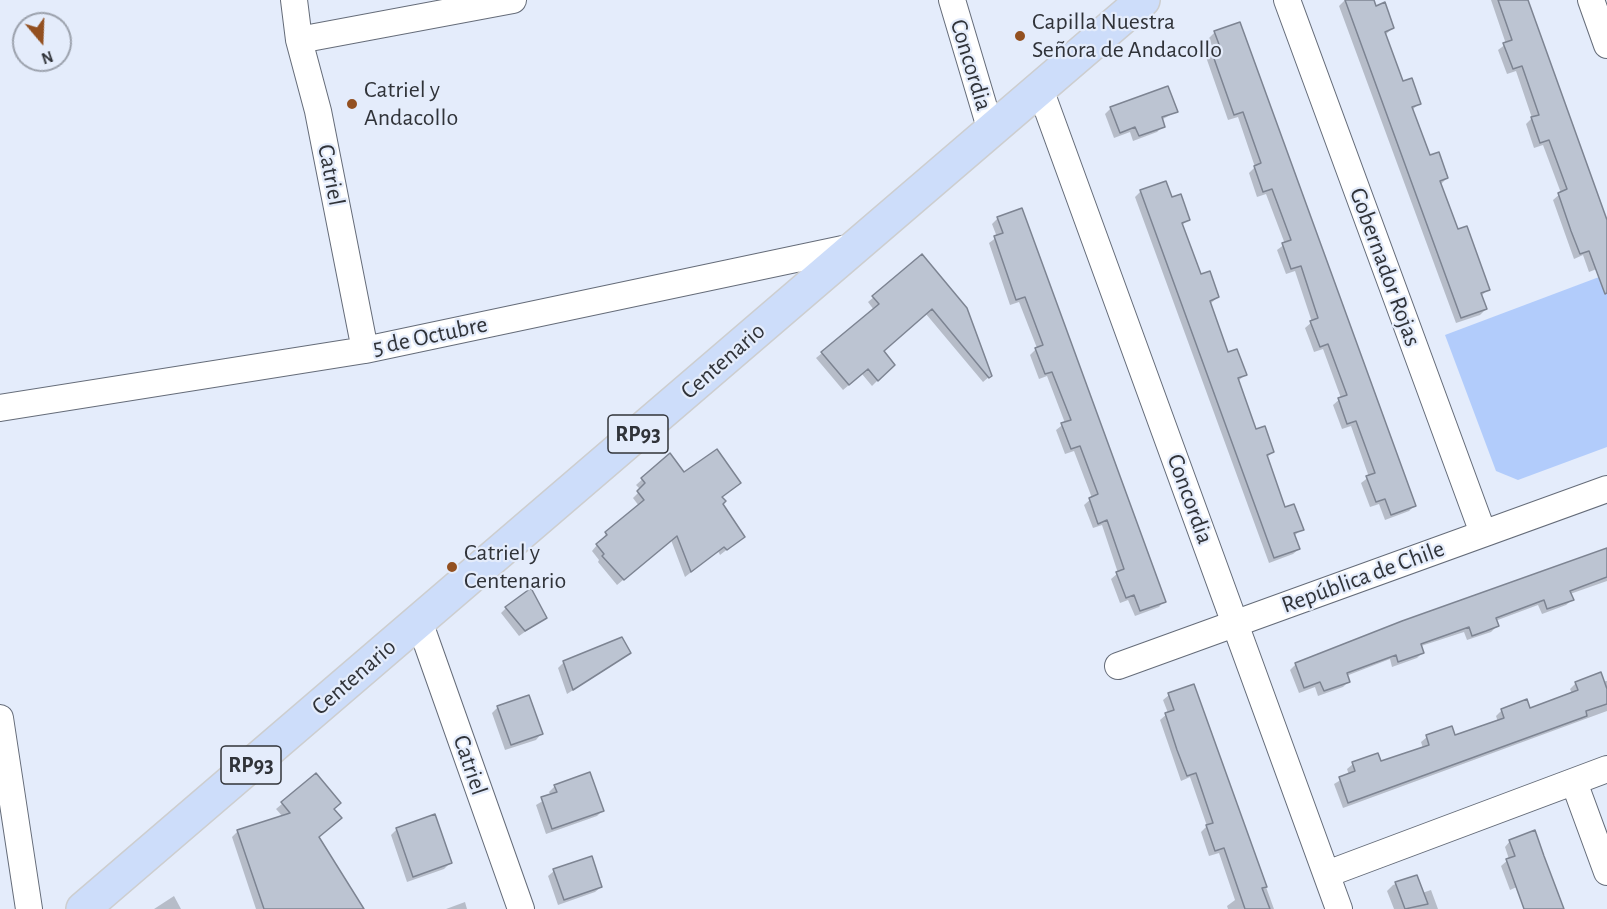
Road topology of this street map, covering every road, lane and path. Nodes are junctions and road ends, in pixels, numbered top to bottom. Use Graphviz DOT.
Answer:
graph roads {
  1 [pos="294,0"];
  2 [pos="513,0"];
  3 [pos="952,0"];
  4 [pos="1143,0"];
  5 [pos="1287,0"];
  6 [pos="1591,0"];
  7 [pos="299,40"];
  8 [pos="1607,45"];
  9 [pos="1040,89"];
  10 [pos="991,131"];
  11 [pos="857,246"];
  12 [pos="365,350"];
  13 [pos="0,408"];
  14 [pos="1607,489"];
  15 [pos="1483,534"];
  16 [pos="419,621"];
  17 [pos="1235,624"];
  18 [pos="1118,666"];
  19 [pos="0,718"];
  20 [pos="1607,769"];
  21 [pos="1574,782"];
  22 [pos="1607,872"];
  23 [pos="1327,874"];
  24 [pos="29,909"];
  25 [pos="83,909"];
  26 [pos="521,909"];
  27 [pos="1339,909"];
  1 -- 7 [label="street, Catriel"];
  2 -- 7 [label="street"];
  3 -- 10 [label="street, Concordia"];
  4 -- 9 [label="main road, Centenario / RP93"];
  5 -- 15 [label="street, Gobernador Rojas"];
  6 -- 8 [label="street"];
  7 -- 12 [label="street, Catriel"];
  9 -- 10 [label="main road, Centenario / RP93"];
  9 -- 17 [label="street, Concordia"];
  10 -- 11 [label="main road, Centenario / RP93"];
  11 -- 12 [label="street, 5 de Octubre"];
  11 -- 16 [label="main road, Centenario / RP93"];
  12 -- 13 [label="street, 5 de Octubre"];
  14 -- 15 [label="street, República de Chile"];
  15 -- 17 [label="street, República de Chile"];
  16 -- 25 [label="main road, Centenario / RP93"];
  16 -- 26 [label="street, Catriel"];
  17 -- 18 [label="street, República de Chile"];
  17 -- 23 [label="street, Concordia"];
  19 -- 24 [label="street"];
  20 -- 21 [label="street"];
  21 -- 22 [label="street"];
  21 -- 23 [label="street"];
  23 -- 27 [label="street, Concordia"];
}
